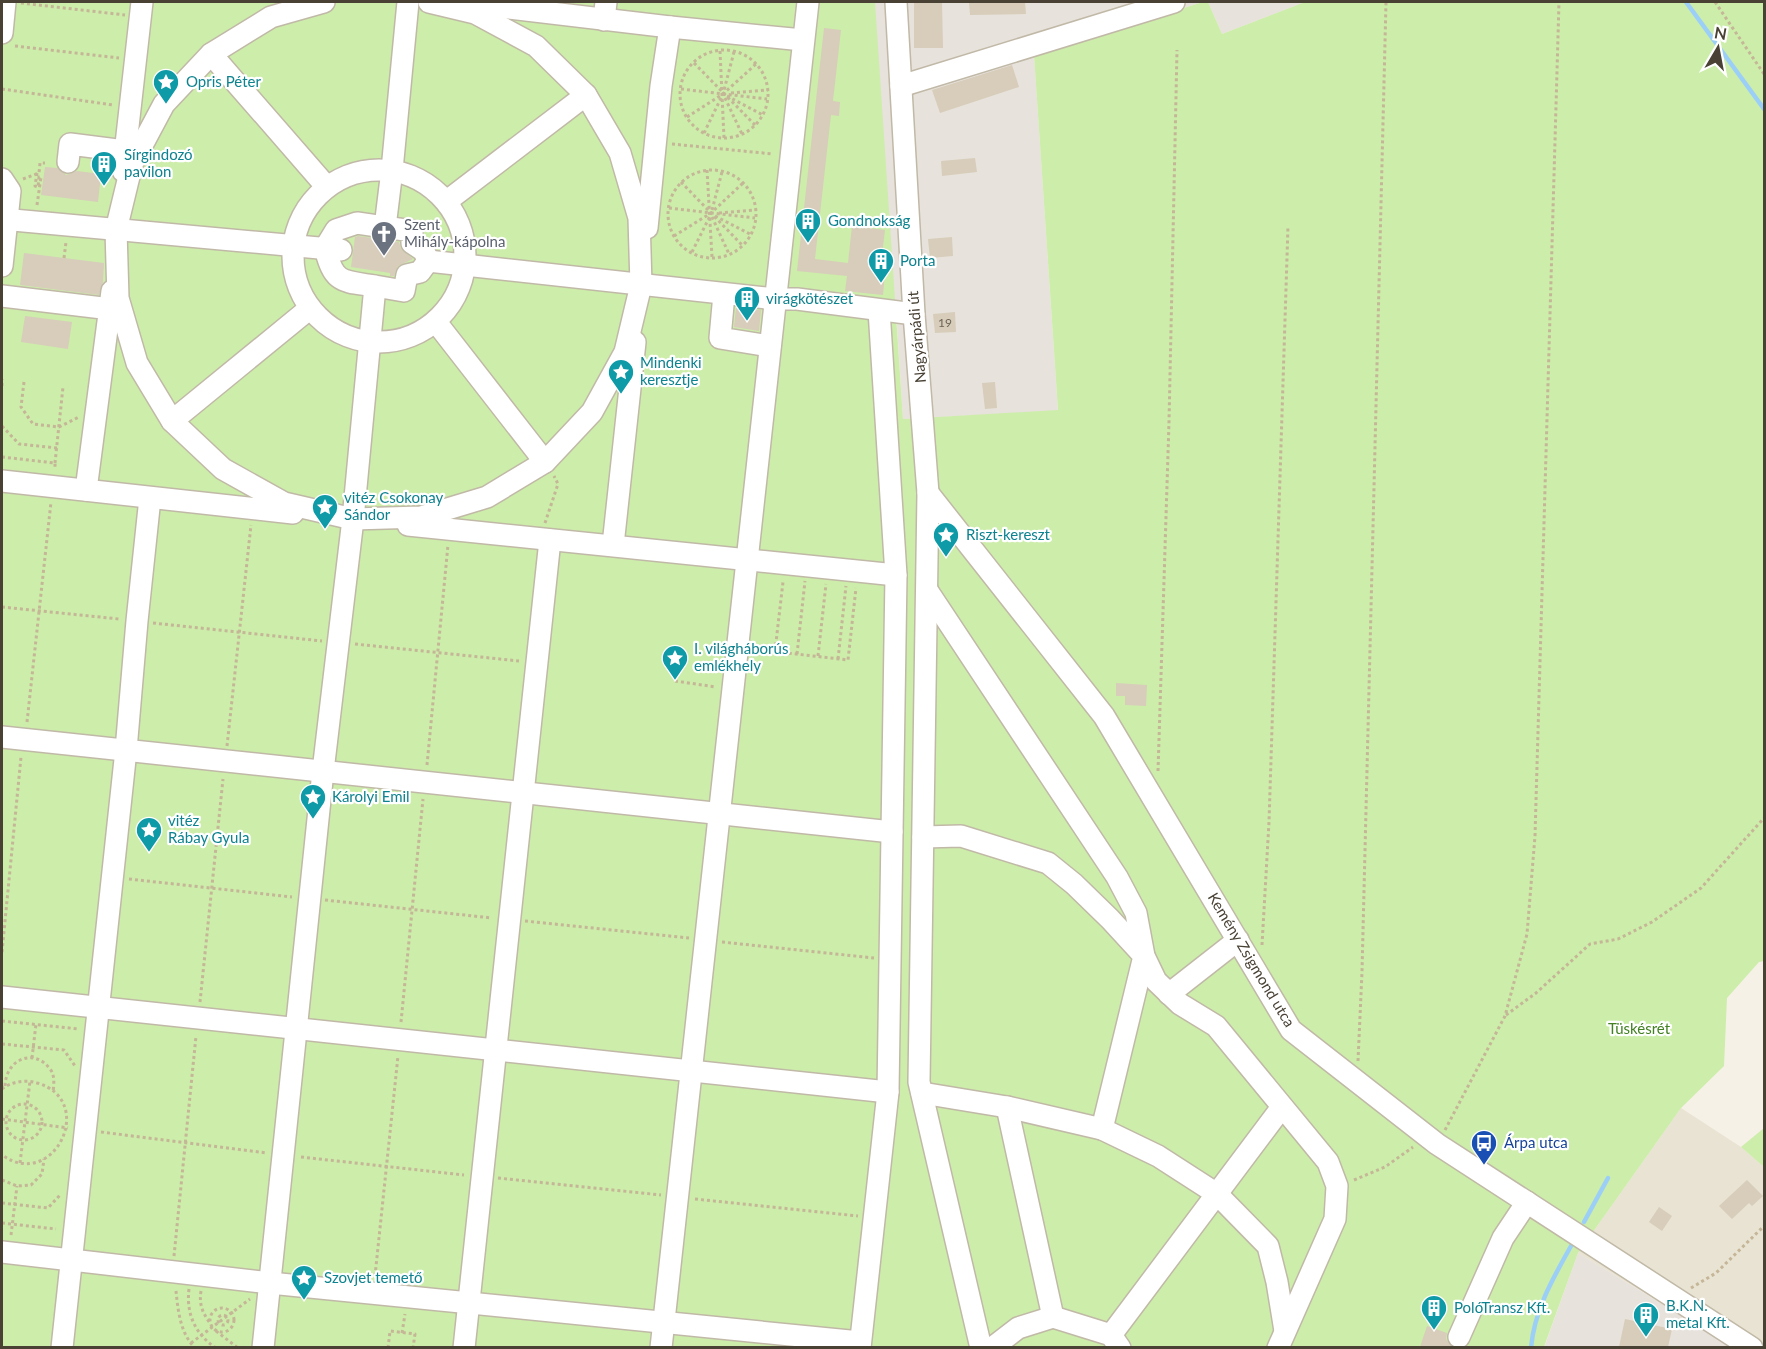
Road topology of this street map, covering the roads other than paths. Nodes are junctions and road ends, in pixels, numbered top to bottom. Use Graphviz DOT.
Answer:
graph roads {
  1 [pos="12,2"];
  2 [pos="324,2"];
  3 [pos="408,2"];
  4 [pos="429,2"];
  5 [pos="452,2"];
  6 [pos="808,2"];
  7 [pos="896,2"];
  8 [pos="1174,2"];
  9 [pos="141,9"];
  10 [pos="605,11"];
  11 [pos="670,27"];
  12 [pos="7,39"];
  13 [pos="803,40"];
  14 [pos="211,54"];
  15 [pos="901,86"];
  16 [pos="586,95"];
  17 [pos="125,151"];
  18 [pos="68,162"];
  19 [pos="392,170"];
  20 [pos="6,185"];
  21 [pos="326,186"];
  22 [pos="447,201"];
  23 [pos="5,220"];
  24 [pos="385,227"];
  25 [pos="116,230"];
  26 [pos="293,245"];
  27 [pos="333,249"];
  28 [pos="428,261"];
  29 [pos="2,266"];
  30 [pos="466,266"];
  31 [pos="641,285"];
  32 [pos="375,286"];
  33 [pos="724,294"];
  34 [pos="2,296"];
  35 [pos="775,299"];
  36 [pos="111,309"];
  37 [pos="309,309"];
  38 [pos="879,310"];
  39 [pos="914,314"];
  40 [pos="436,322"];
  41 [pos="370,343"];
  42 [pos="770,346"];
  43 [pos="172,421"];
  44 [pos="545,462"];
  45 [pos="2,481"];
  46 [pos="86,490"];
  47 [pos="928,494"];
  48 [pos="150,498"];
  49 [pos="352,519"];
  50 [pos="544,539"];
  51 [pos="613,545"];
  52 [pos="747,560"];
  53 [pos="896,575"];
  54 [pos="927,590"];
  55 [pos="17,738"];
  56 [pos="126,750"];
  57 [pos="323,771"];
  58 [pos="522,792"];
  59 [pos="719,813"];
  60 [pos="892,832"];
  61 [pos="923,837"];
  62 [pos="1238,940"];
  63 [pos="1143,956"];
  64 [pos="1169,994"];
  65 [pos="2,997"];
  66 [pos="97,1007"];
  67 [pos="297,1029"];
  68 [pos="494,1050"];
  69 [pos="692,1071"];
  70 [pos="888,1092"];
  71 [pos="922,1093"];
  72 [pos="1007,1107"];
  73 [pos="1282,1107"];
  74 [pos="1102,1129"];
  75 [pos="1217,1194"];
  76 [pos="1527,1202"];
  77 [pos="5,1252"];
  78 [pos="72,1260"];
  79 [pos="270,1283"];
  80 [pos="469,1301"];
  81 [pos="1053,1317"];
  82 [pos="663,1322"];
  83 [pos="1459,1337"];
  84 [pos="1720,1338"];
  85 [pos="1282,1339"];
  86 [pos="1116,1341"];
  87 [pos="860,1345"];
  88 [pos="62,1347"];
  89 [pos="263,1347"];
  90 [pos="464,1347"];
  91 [pos="661,1347"];
  92 [pos="981,1347"];
  93 [pos="992,1347"];
  94 [pos="1752,1347"];
  1 -- 12 [label="street"];
  2 -- 14 [label="street"];
  3 -- 19 [label="street"];
  4 -- 16 [label="street"];
  5 -- 10 [label="street"];
  6 -- 13 [label="street"];
  7 -- 15 [label="street, Nagyárpádi út"];
  8 -- 15 [label="street"];
  9 -- 17 [label="street"];
  10 -- 11 [label="street"];
  11 -- 13 [label="street"];
  11 -- 31 [label="street"];
  13 -- 35 [label="street"];
  14 -- 21 [label="street"];
  14 -- 25 [label="street"];
  15 -- 39 [label="street, Nagyárpádi út"];
  16 -- 22 [label="street"];
  16 -- 31 [label="street"];
  17 -- 18 [label="street"];
  17 -- 25 [label="street"];
  19 -- 21 [label="street"];
  19 -- 22 [label="street"];
  19 -- 24 [label="street"];
  20 -- 23 [label="street"];
  21 -- 26 [label="street"];
  22 -- 30 [label="street"];
  23 -- 25 [label="street"];
  23 -- 29 [label="street"];
  24 -- 27 [label="street"];
  24 -- 28 [label="street"];
  25 -- 26 [label="street"];
  25 -- 36 [label="street"];
  25 -- 43 [label="street"];
  26 -- 27 [label="street"];
  26 -- 37 [label="street"];
  27 -- 32 [label="street"];
  28 -- 30 [label="street"];
  28 -- 32 [label="street"];
  30 -- 31 [label="street"];
  30 -- 40 [label="street"];
  31 -- 33 [label="street"];
  31 -- 44 [label="street"];
  31 -- 51 [label="street"];
  32 -- 41 [label="street"];
  33 -- 35 [label="street"];
  33 -- 42 [label="street"];
  34 -- 36 [label="street"];
  35 -- 38 [label="street"];
  35 -- 42 [label="street"];
  36 -- 46 [label="street"];
  37 -- 41 [label="street"];
  37 -- 43 [label="street"];
  38 -- 39 [label="street"];
  38 -- 53 [label="street"];
  39 -- 47 [label="street, Nagyárpádi út"];
  40 -- 41 [label="street"];
  40 -- 44 [label="street"];
  41 -- 49 [label="street"];
  42 -- 52 [label="street"];
  43 -- 49 [label="street"];
  44 -- 49 [label="street"];
  45 -- 46 [label="street"];
  46 -- 48 [label="street"];
  47 -- 54 [label="street, Nagyárpádi út"];
  47 -- 62 [label="street, Kemény Zsigmond utca"];
  48 -- 49 [label="street"];
  48 -- 56 [label="street"];
  49 -- 50 [label="street"];
  49 -- 57 [label="street"];
  50 -- 51 [label="street"];
  50 -- 58 [label="street"];
  51 -- 52 [label="street"];
  52 -- 53 [label="street"];
  52 -- 59 [label="street"];
  53 -- 60 [label="street"];
  54 -- 61 [label="street, Nagyárpádi út"];
  54 -- 63 [label="street"];
  55 -- 56 [label="street"];
  56 -- 57 [label="street"];
  56 -- 66 [label="street"];
  57 -- 58 [label="street"];
  57 -- 67 [label="street"];
  58 -- 59 [label="street"];
  58 -- 68 [label="street"];
  59 -- 60 [label="street"];
  59 -- 69 [label="street"];
  60 -- 70 [label="street"];
  61 -- 63 [label="street"];
  61 -- 71 [label="street, Nagyárpádi út"];
  62 -- 64 [label="street"];
  62 -- 76 [label="street, Kemény Zsigmond utca"];
  63 -- 64 [label="street"];
  63 -- 74 [label="street"];
  64 -- 73 [label="street"];
  65 -- 66 [label="street"];
  66 -- 67 [label="street"];
  66 -- 78 [label="street"];
  67 -- 68 [label="street"];
  67 -- 79 [label="street"];
  68 -- 69 [label="street"];
  68 -- 80 [label="street"];
  69 -- 70 [label="street"];
  69 -- 82 [label="street"];
  70 -- 87 [label="street"];
  71 -- 72 [label="street"];
  71 -- 92 [label="street, Nagyárpádi út"];
  72 -- 74 [label="street"];
  72 -- 81 [label="street"];
  73 -- 75 [label="street"];
  73 -- 85 [label="street"];
  74 -- 75 [label="street"];
  75 -- 85 [label="street"];
  75 -- 86 [label="street"];
  76 -- 83 [label="street"];
  76 -- 84 [label="street, Kemény Zsigmond utca"];
  77 -- 78 [label="street"];
  78 -- 79 [label="street"];
  78 -- 88 [label="street"];
  79 -- 80 [label="street"];
  79 -- 89 [label="street"];
  80 -- 82 [label="street"];
  80 -- 90 [label="street"];
  81 -- 86 [label="street"];
  81 -- 93 [label="street"];
  82 -- 87 [label="street"];
  82 -- 91 [label="street"];
  84 -- 94 [label="street, Kemény Zsigmond utca"];
}
